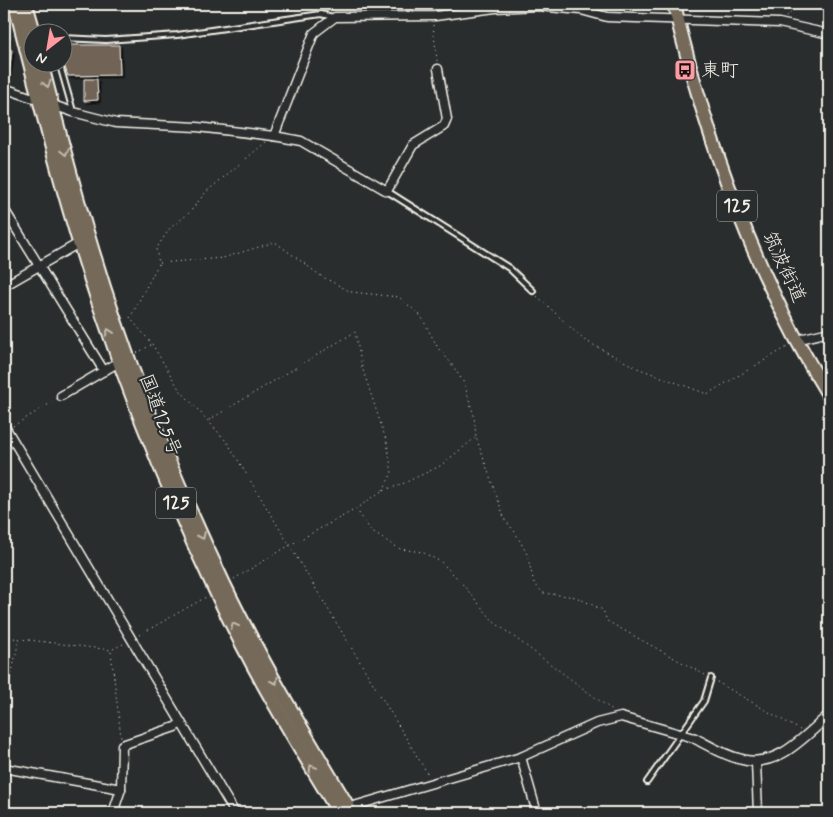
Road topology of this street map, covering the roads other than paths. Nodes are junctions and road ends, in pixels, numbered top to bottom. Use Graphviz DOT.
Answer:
graph roads {
  1 [pos="15,4"];
  2 [pos="26,4"];
  3 [pos="674,4"];
  4 [pos="579,7"];
  5 [pos="335,17"];
  6 [pos="678,19"];
  7 [pos="31,22"];
  8 [pos="829,34"];
  9 [pos="72,38"];
  10 [pos="438,69"];
  11 [pos="44,72"];
  12 [pos="63,72"];
  13 [pos="4,88"];
  14 [pos="39,100"];
  15 [pos="52,105"];
  16 [pos="73,112"];
  17 [pos="274,136"];
  18 [pos="387,191"];
  19 [pos="4,209"];
  20 [pos="79,243"];
  21 [pos="39,266"];
  22 [pos="4,286"];
  23 [pos="533,291"];
  24 [pos="829,332"];
  25 [pos="798,341"];
  26 [pos="124,360"];
  27 [pos="104,371"];
  28 [pos="61,396"];
  29 [pos="829,396"];
  30 [pos="5,428"];
  31 [pos="711,678"];
  32 [pos="829,715"];
  33 [pos="181,723"];
  34 [pos="681,734"];
  35 [pos="694,738"];
  36 [pos="521,757"];
  37 [pos="756,762"];
  38 [pos="4,768"];
  39 [pos="647,782"];
  40 [pos="121,789"];
  41 [pos="341,811"];
  42 [pos="113,813"];
  43 [pos="235,813"];
  44 [pos="537,813"];
  45 [pos="758,813"];
  1 -- 14 [label="highway, 国道125号 / 125"];
  2 -- 7 [label="highway"];
  3 -- 6 [label="highway, 筑波街道 / 125"];
  4 -- 5 [label="street"];
  4 -- 6 [label="street"];
  5 -- 9 [label="lane"];
  5 -- 17 [label="street"];
  6 -- 8 [label="street"];
  6 -- 25 [label="highway, 筑波街道 / 125"];
  10 -- 18 [label="street"];
  11 -- 15 [label="highway, 国道125号 / 125, one-way"];
  12 -- 16 [label="lane"];
  13 -- 14 [label="street"];
  14 -- 15 [label="street"];
  14 -- 20 [label="highway, 国道125号 / 125"];
  15 -- 16 [label="street"];
  15 -- 26 [label="highway, 国道125号 / 125, one-way"];
  16 -- 17 [label="street"];
  17 -- 18 [label="street"];
  18 -- 23 [label="lane"];
  19 -- 21 [label="street"];
  20 -- 21 [label="street"];
  26 -- 20 [label="highway, 国道125号 / 125, one-way"];
  21 -- 22 [label="street"];
  21 -- 27 [label="street"];
  24 -- 25 [label="street"];
  25 -- 29 [label="highway, 筑波街道 / 125"];
  26 -- 27 [label="street"];
  26 -- 41 [label="highway, 国道125号 / 125, one-way"];
  41 -- 26 [label="highway, 国道125号 / 125, one-way"];
  27 -- 28 [label="street"];
  30 -- 33 [label="street"];
  31 -- 34 [label="lane"];
  32 -- 37 [label="street"];
  33 -- 40 [label="street"];
  33 -- 43 [label="street"];
  34 -- 35 [label="street"];
  34 -- 36 [label="street"];
  34 -- 39 [label="lane"];
  35 -- 37 [label="street"];
  36 -- 41 [label="street"];
  36 -- 44 [label="street"];
  37 -- 45 [label="street"];
  38 -- 40 [label="street"];
  40 -- 42 [label="street"];
}
